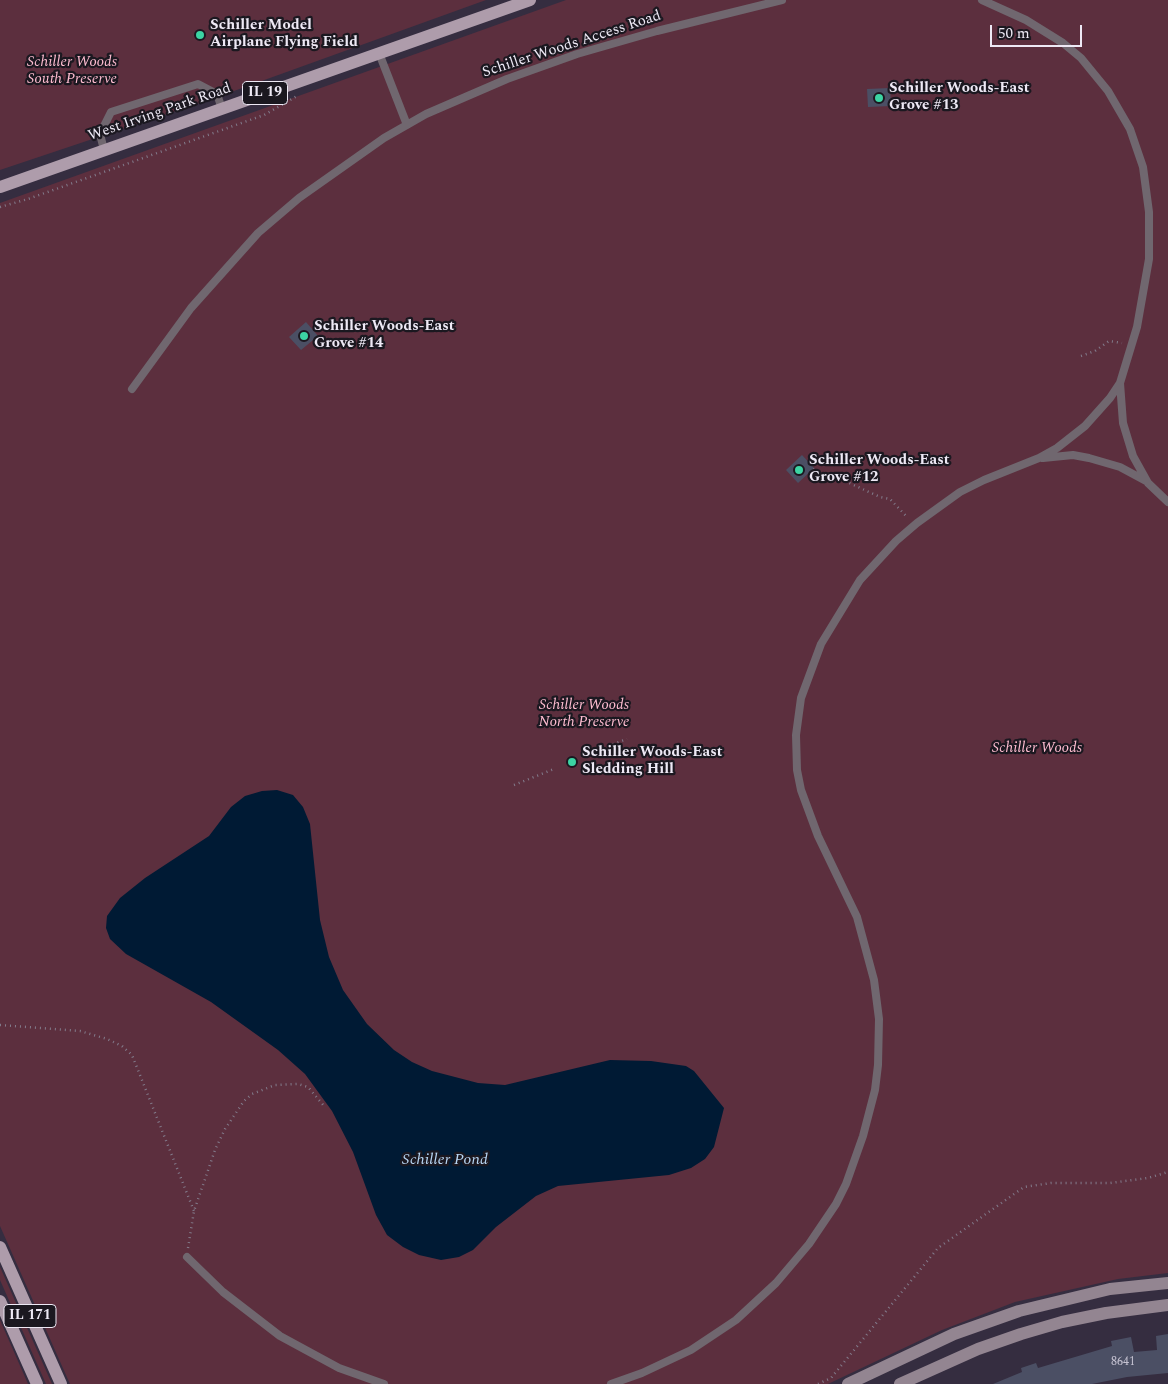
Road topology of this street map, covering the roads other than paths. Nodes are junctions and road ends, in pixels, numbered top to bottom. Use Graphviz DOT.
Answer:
graph roads {
  1 [pos="530,0"];
  2 [pos="782,0"];
  3 [pos="982,0"];
  4 [pos="379,52"];
  5 [pos="222,109"];
  6 [pos="406,125"];
  7 [pos="104,150"];
  8 [pos="0,187"];
  9 [pos="1120,383"];
  10 [pos="132,389"];
  11 [pos="1038,458"];
  12 [pos="1148,482"];
  13 [pos="1168,502"];
  14 [pos="0,1247"];
  15 [pos="187,1257"];
  16 [pos="1168,1283"];
  17 [pos="0,1301"];
  18 [pos="1168,1305"];
  19 [pos="36,1384"];
  20 [pos="61,1384"];
  21 [pos="384,1384"];
  22 [pos="611,1384"];
  23 [pos="848,1384"];
  24 [pos="900,1384"];
  1 -- 4 [label="main road, West Irving Park Road / IL 19"];
  2 -- 6 [label="lane, Schiller Woods Access Road"];
  3 -- 9 [label="lane"];
  4 -- 5 [label="main road, West Irving Park Road / IL 19"];
  4 -- 6 [label="lane"];
  5 -- 7 [label="main road, West Irving Park Road / IL 19"];
  5 -- 7 [label="lane"];
  6 -- 10 [label="lane, Schiller Woods Access Road"];
  7 -- 8 [label="main road, West Irving Park Road / IL 19"];
  9 -- 11 [label="lane"];
  9 -- 12 [label="lane"];
  11 -- 12 [label="lane"];
  11 -- 22 [label="lane"];
  12 -- 13 [label="lane"];
  14 -- 20 [label="main road, IL 171"];
  15 -- 21 [label="lane"];
  16 -- 23 [label="main road"];
  17 -- 19 [label="main road, IL 171"];
  18 -- 24 [label="main road"];
}
